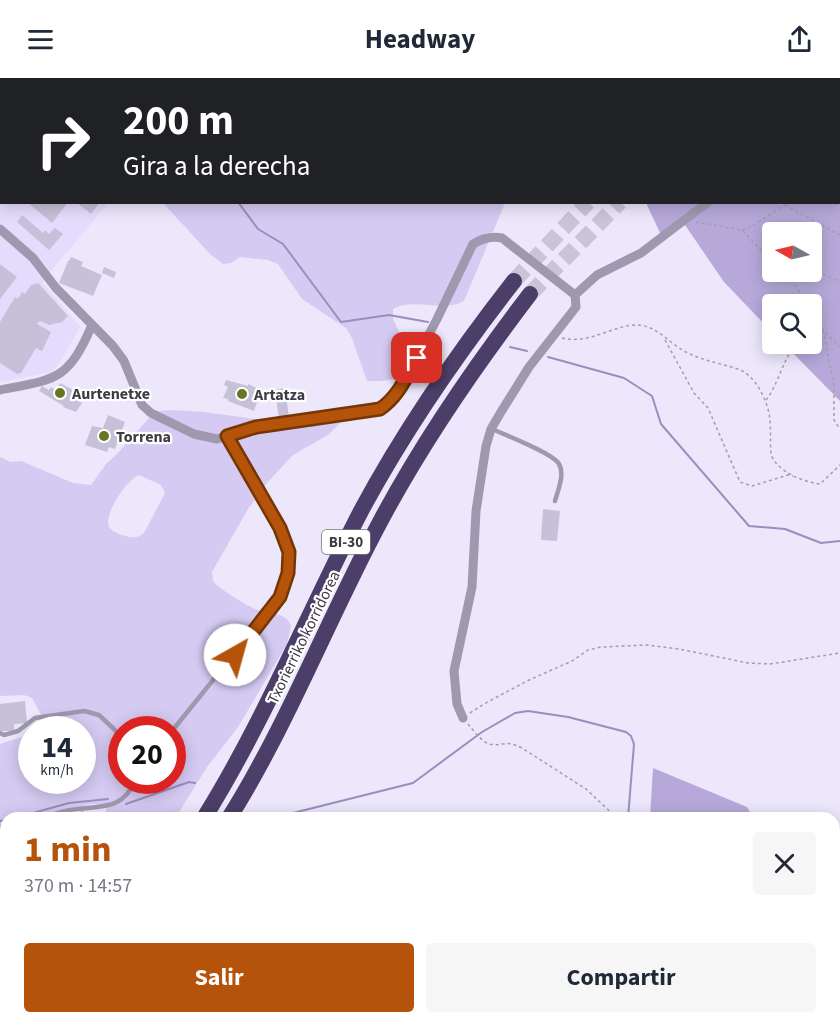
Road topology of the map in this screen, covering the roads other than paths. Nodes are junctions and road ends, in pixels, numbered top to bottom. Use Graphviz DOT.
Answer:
graph roads {
  1 [pos="706,204"];
  2 [pos="0,229"];
  3 [pos="514,281"];
  4 [pos="530,294"];
  5 [pos="576,295"];
  6 [pos="92,325"];
  7 [pos="0,390"];
  8 [pos="491,429"];
  9 [pos="227,436"];
  10 [pos="555,501"];
  11 [pos="184,716"];
  12 [pos="463,718"];
  13 [pos="108,723"];
  14 [pos="0,733"];
  15 [pos="127,794"];
  16 [pos="63,812"];
  17 [pos="208,812"];
  18 [pos="232,812"];
  1 -- 5 [label="street"];
  2 -- 6 [label="street"];
  3 -- 17 [label="highway, Txorierriko korridorea / BI-30"];
  4 -- 18 [label="highway, Txorierriko korridorea / BI-30"];
  5 -- 8 [label="street"];
  5 -- 9 [label="street"];
  6 -- 7 [label="street"];
  6 -- 9 [label="street"];
  8 -- 10 [label="lane"];
  8 -- 12 [label="street"];
  9 -- 11 [label="lane"];
  13 -- 14 [label="lane"];
  15 -- 16 [label="lane"];
}
